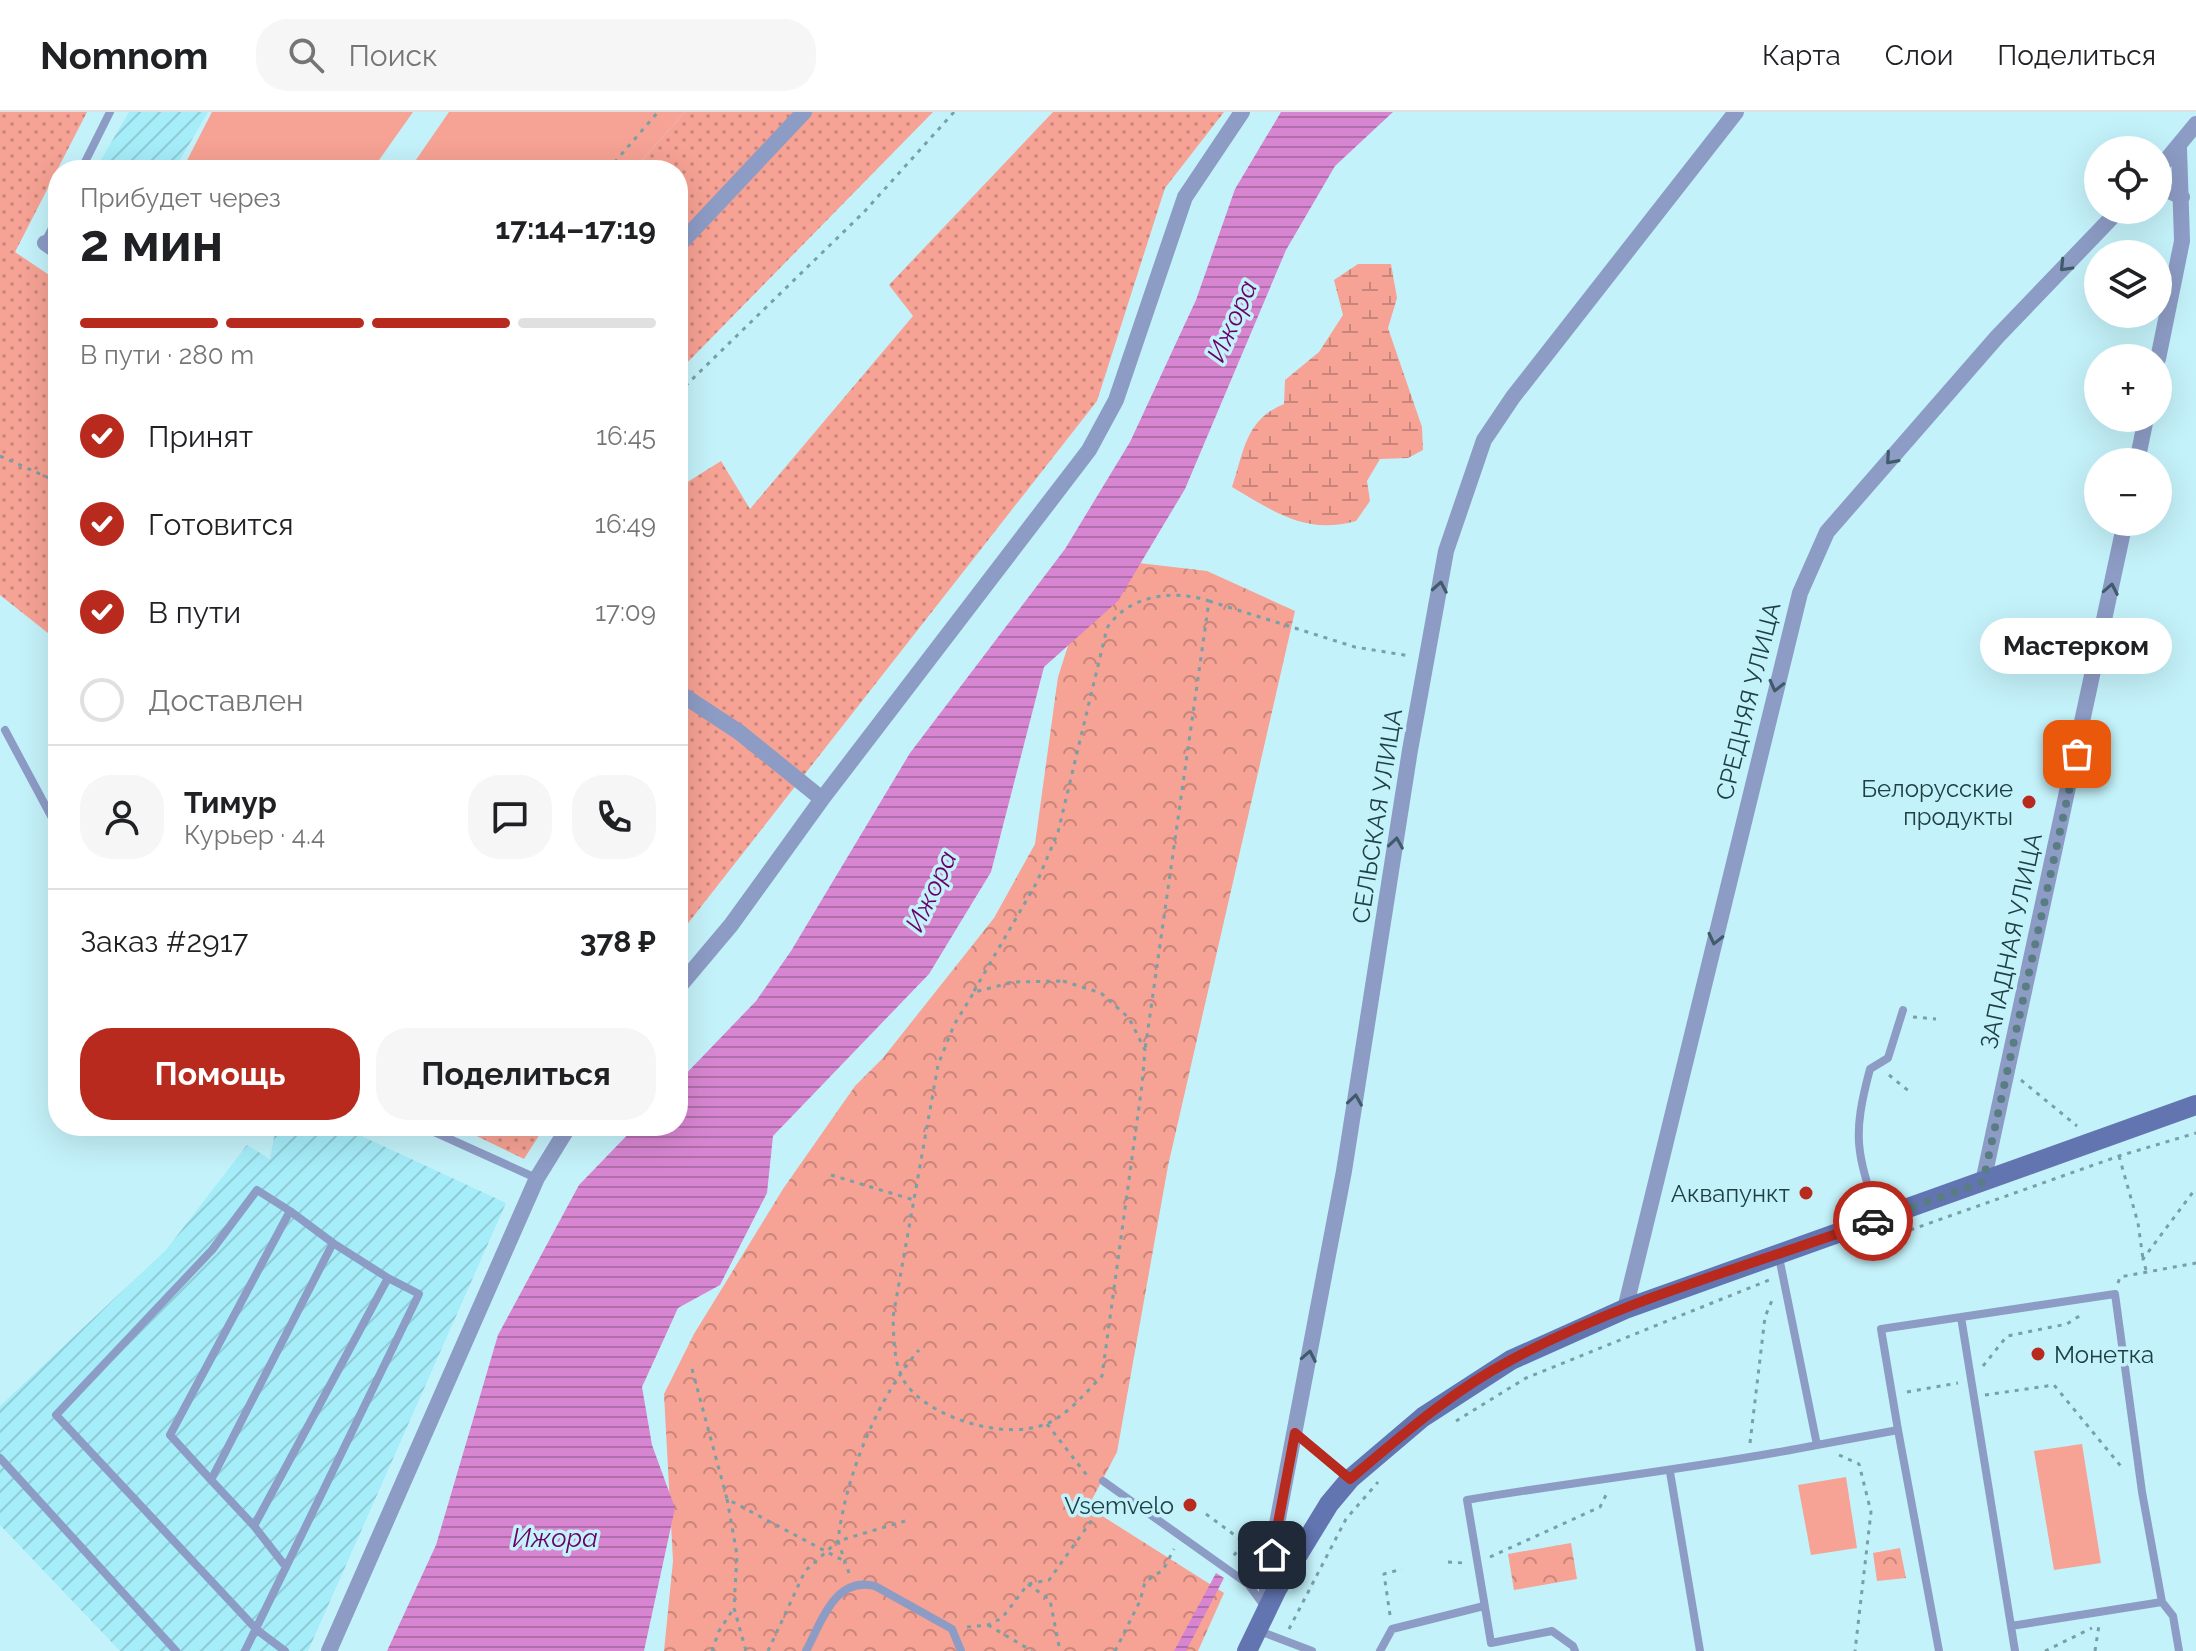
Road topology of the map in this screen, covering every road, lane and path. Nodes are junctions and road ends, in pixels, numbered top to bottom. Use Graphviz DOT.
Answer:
graph roads {
  1 [pos="110,112"];
  2 [pos="658,112"];
  3 [pos="804,112"];
  4 [pos="954,112"];
  5 [pos="1242,112"];
  6 [pos="1736,112"];
  7 [pos="2196,124"];
  8 [pos="2179,148"];
  9 [pos="2172,155"];
  10 [pos="86,160"];
  11 [pos="617,160"];
  12 [pos="2172,192"];
  13 [pos="2182,197"];
  14 [pos="2106,224"];
  15 [pos="688,235"];
  16 [pos="2161,344"];
  17 [pos="688,383"];
  18 [pos="0,456"];
  19 [pos="48,478"];
  20 [pos="2122,536"];
  21 [pos="1209,601"];
  22 [pos="1427,658"];
  23 [pos="688,699"];
  24 [pos="5,730"];
  25 [pos="822,799"];
  26 [pos="48,810"];
  27 [pos="688,976"];
  28 [pos="974,992"];
  29 [pos="1902,1013"];
  30 [pos="1936,1019"];
  31 [pos="1145,1050"];
  32 [pos="1876,1065"];
  33 [pos="2021,1080"];
  34 [pos="1910,1092"];
  35 [pos="2196,1105"];
  36 [pos="2077,1126"];
  37 [pos="2196,1133"];
  38 [pos="443,1136"];
  39 [pos="563,1136"];
  40 [pos="2119,1156"];
  41 [pos="831,1175"];
  42 [pos="537,1178"];
  43 [pos="1983,1182"];
  44 [pos="2196,1188"];
  45 [pos="914,1200"];
  46 [pos="290,1211"];
  47 [pos="1880,1219"];
  48 [pos="333,1243"];
  49 [pos="1871,1244"];
  50 [pos="2143,1259"];
  51 [pos="2196,1263"];
  52 [pos="1781,1265"];
  53 [pos="2146,1270"];
  54 [pos="388,1278"];
  55 [pos="2115,1294"];
  56 [pos="1625,1309"];
  57 [pos="1961,1317"];
  58 [pos="919,1350"];
  59 [pos="692,1369"];
  60 [pos="900,1371"];
  61 [pos="1972,1380"];
  62 [pos="1891,1395"];
  63 [pos="1974,1396"];
  64 [pos="1449,1425"];
  65 [pos="1898,1430"];
  66 [pos="1295,1433"];
  67 [pos="1817,1445"];
  68 [pos="0,1458"];
  69 [pos="1748,1459"];
  70 [pos="1670,1472"];
  71 [pos="1617,1475"];
  72 [pos="1350,1479"];
  73 [pos="211,1480"];
  74 [pos="1380,1480"];
  75 [pos="1103,1481"];
  76 [pos="2142,1492"];
  77 [pos="1109,1496"];
  78 [pos="727,1499"];
  79 [pos="1206,1514"];
  80 [pos="905,1521"];
  81 [pos="254,1526"];
  82 [pos="838,1541"];
  83 [pos="1178,1542"];
  84 [pos="826,1553"];
  85 [pos="846,1562"];
  86 [pos="1227,1564"];
  87 [pos="1477,1564"];
  88 [pos="286,1567"];
  89 [pos="1402,1569"];
  90 [pos="852,1584"];
  91 [pos="1028,1584"];
  92 [pos="2162,1602"];
  93 [pos="1484,1606"];
  94 [pos="734,1608"];
  95 [pos="2120,1608"];
  96 [pos="1266,1611"];
  97 [pos="988,1625"];
  98 [pos="2099,1625"];
  99 [pos="2011,1626"];
  100 [pos="952,1629"];
  101 [pos="1392,1629"];
  102 [pos="257,1630"];
  103 [pos="1256,1630"];
  104 [pos="1284,1640"];
  105 [pos="176,1651"];
  106 [pos="245,1651"];
  107 [pos="285,1651"];
  108 [pos="329,1651"];
  109 [pos="712,1651"];
  110 [pos="746,1651"];
  111 [pos="768,1651"];
  112 [pos="806,1651"];
  113 [pos="961,1651"];
  114 [pos="1032,1651"];
  115 [pos="1060,1651"];
  116 [pos="1115,1651"];
  117 [pos="1247,1651"];
  118 [pos="1312,1651"];
  119 [pos="1380,1651"];
  120 [pos="1575,1651"];
  121 [pos="1700,1651"];
  122 [pos="1855,1651"];
  123 [pos="1939,1651"];
  124 [pos="2015,1651"];
  125 [pos="2045,1651"];
  126 [pos="2095,1651"];
  127 [pos="2179,1651"];
  1 -- 10 [label="lane"];
  2 -- 11 [label="path"];
  3 -- 15 [label="street"];
  4 -- 17 [label="path"];
  5 -- 25 [label="street"];
  22 -- 6 [label="street, СЕЛЬСКАЯ УЛИЦА, one-way"];
  7 -- 8 [label="street"];
  8 -- 9 [label="street"];
  8 -- 13 [label="street"];
  12 -- 13 [label="street"];
  13 -- 16 [label="street"];
  14 -- 56 [label="street, СРЕДНЯЯ УЛИЦА, one-way"];
  18 -- 19 [label="path"];
  43 -- 20 [label="street, ЗАПАДНАЯ УЛИЦА, one-way"];
  21 -- 22 [label="path"];
  21 -- 28 [label="path"];
  21 -- 31 [label="path"];
  66 -- 22 [label="street, СЕЛЬСКАЯ УЛИЦА, one-way"];
  23 -- 25 [label="street"];
  24 -- 26 [label="lane"];
  25 -- 27 [label="street"];
  28 -- 31 [label="path"];
  28 -- 45 [label="path"];
  29 -- 30 [label="path"];
  29 -- 32 [label="lane"];
  31 -- 60 [label="path"];
  32 -- 34 [label="path"];
  32 -- 47 [label="lane"];
  33 -- 36 [label="path"];
  35 -- 43 [label="main road"];
  37 -- 40 [label="path"];
  38 -- 42 [label="lane"];
  39 -- 42 [label="street"];
  40 -- 49 [label="path"];
  40 -- 50 [label="path"];
  41 -- 45 [label="path"];
  42 -- 108 [label="street"];
  43 -- 47 [label="main road"];
  44 -- 50 [label="path"];
  45 -- 60 [label="path"];
  46 -- 48 [label="lane"];
  46 -- 73 [label="lane"];
  46 -- 102 [label="lane"];
  47 -- 52 [label="main road"];
  48 -- 54 [label="lane"];
  48 -- 73 [label="lane"];
  50 -- 53 [label="path"];
  51 -- 53 [label="path"];
  52 -- 56 [label="main road"];
  52 -- 64 [label="path"];
  52 -- 67 [label="lane"];
  52 -- 69 [label="path"];
  53 -- 55 [label="path"];
  54 -- 81 [label="lane"];
  54 -- 88 [label="lane"];
  55 -- 57 [label="lane"];
  55 -- 61 [label="path"];
  55 -- 76 [label="lane"];
  56 -- 72 [label="main road"];
  57 -- 61 [label="lane"];
  57 -- 62 [label="lane"];
  58 -- 60 [label="path"];
  59 -- 78 [label="path"];
  60 -- 82 [label="path"];
  61 -- 62 [label="path"];
  61 -- 63 [label="lane"];
  62 -- 65 [label="lane"];
  63 -- 76 [label="path"];
  63 -- 99 [label="lane"];
  65 -- 67 [label="lane"];
  65 -- 123 [label="lane"];
  66 -- 72 [label="lane"];
  66 -- 96 [label="street, СЕЛЬСКАЯ УЛИЦА"];
  67 -- 69 [label="lane"];
  67 -- 122 [label="path"];
  68 -- 105 [label="lane"];
  69 -- 70 [label="lane"];
  70 -- 71 [label="lane"];
  70 -- 121 [label="lane"];
  71 -- 87 [label="path"];
  71 -- 87 [label="lane"];
  72 -- 96 [label="main road"];
  73 -- 81 [label="lane"];
  74 -- 104 [label="path"];
  75 -- 96 [label="lane"];
  76 -- 92 [label="lane"];
  77 -- 91 [label="path"];
  78 -- 84 [label="path"];
  78 -- 94 [label="path"];
  79 -- 86 [label="path"];
  80 -- 82 [label="path"];
  81 -- 88 [label="lane"];
  82 -- 84 [label="path"];
  82 -- 85 [label="path"];
  83 -- 116 [label="path"];
  84 -- 85 [label="path"];
  84 -- 111 [label="path"];
  85 -- 90 [label="path"];
  87 -- 93 [label="lane"];
  88 -- 102 [label="lane"];
  89 -- 101 [label="path"];
  90 -- 100 [label="lane"];
  90 -- 112 [label="lane"];
  91 -- 97 [label="path"];
  91 -- 115 [label="path"];
  92 -- 95 [label="lane"];
  92 -- 127 [label="lane"];
  93 -- 101 [label="lane"];
  93 -- 120 [label="lane"];
  94 -- 109 [label="path"];
  94 -- 110 [label="path"];
  95 -- 98 [label="path"];
  95 -- 99 [label="lane"];
  96 -- 103 [label="main road"];
  97 -- 100 [label="path"];
  97 -- 114 [label="path"];
  98 -- 125 [label="path"];
  98 -- 126 [label="path"];
  99 -- 124 [label="lane"];
  100 -- 113 [label="lane"];
  101 -- 119 [label="lane"];
  102 -- 106 [label="lane"];
  102 -- 107 [label="lane"];
  103 -- 104 [label="lane"];
  103 -- 117 [label="main road"];
  104 -- 118 [label="lane"];
}
